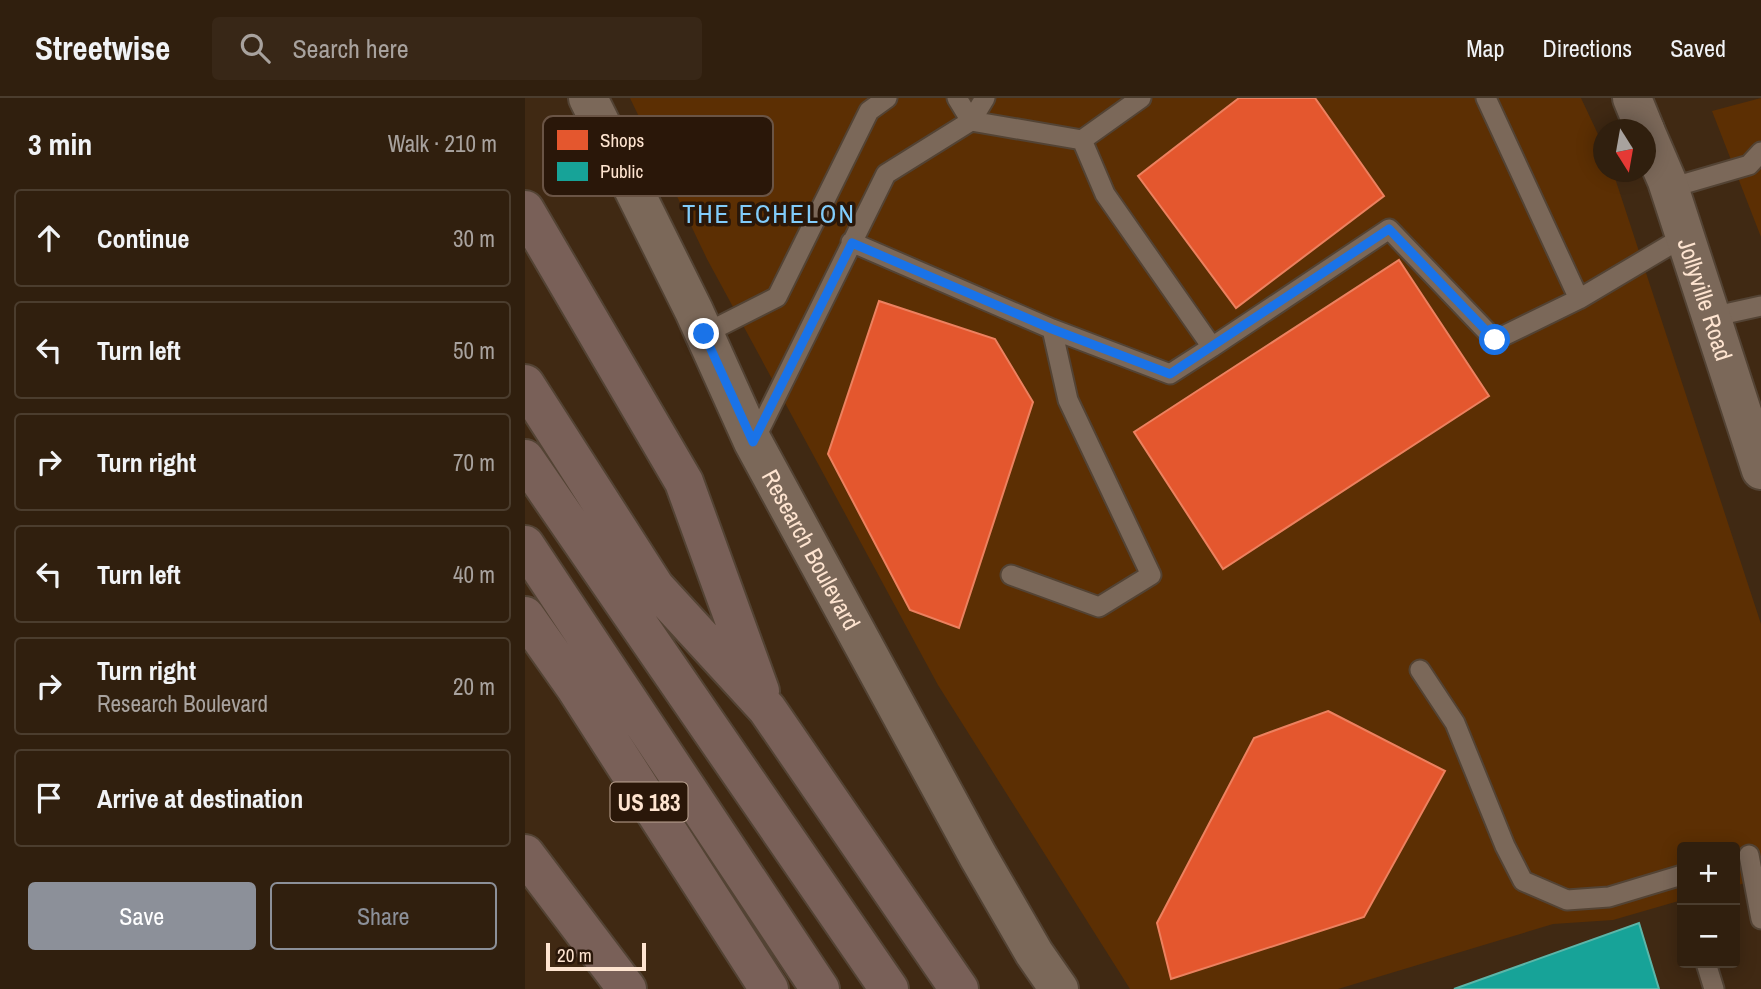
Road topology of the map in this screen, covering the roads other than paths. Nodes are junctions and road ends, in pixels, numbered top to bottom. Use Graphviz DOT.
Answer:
graph roads {
  1 [pos="588,98"];
  2 [pos="887,98"];
  3 [pos="957,98"];
  4 [pos="985,98"];
  5 [pos="1140,98"];
  6 [pos="1486,98"];
  7 [pos="1632,98"];
  8 [pos="597,116"];
  9 [pos="1641,119"];
  10 [pos="971,121"];
  11 [pos="1082,140"];
  12 [pos="1761,152"];
  13 [pos="1656,156"];
  14 [pos="1670,188"];
  15 [pos="636,196"];
  16 [pos="525,210"];
  17 [pos="1685,236"];
  18 [pos="852,243"];
  19 [pos="1579,299"];
  20 [pos="1761,306"];
  21 [pos="1711,317"];
  22 [pos="1052,329"];
  23 [pos="704,334"];
  24 [pos="1212,347"];
  25 [pos="525,384"];
  26 [pos="1753,419"];
  27 [pos="753,442"];
  28 [pos="525,459"];
  29 [pos="1761,470"];
  30 [pos="525,545"];
  31 [pos="1011,575"];
  32 [pos="525,617"];
  33 [pos="1420,670"];
  34 [pos="767,709"];
  35 [pos="525,854"];
  36 [pos="1748,855"];
  37 [pos="1677,879"];
  38 [pos="1761,919"];
  39 [pos="1708,968"];
  40 [pos="627,989"];
  41 [pos="769,989"];
  42 [pos="820,989"];
  43 [pos="889,989"];
  44 [pos="959,989"];
  45 [pos="1059,989"];
  46 [pos="1714,989"];
  1 -- 8 [label="main road, Research Boulevard"];
  2 -- 23 [label="lane"];
  3 -- 10 [label="lane"];
  4 -- 10 [label="lane"];
  5 -- 11 [label="lane"];
  6 -- 19 [label="lane"];
  7 -- 9 [label="main road, Jollyville Road"];
  10 -- 11 [label="lane"];
  10 -- 18 [label="lane"];
  11 -- 24 [label="lane"];
  12 -- 14 [label="lane"];
  13 -- 14 [label="main road, Jollyville Road"];
  14 -- 17 [label="main road, Jollyville Road"];
  15 -- 23 [label="main road, Research Boulevard"];
  16 -- 34 [label="highway"];
  17 -- 19 [label="lane"];
  17 -- 21 [label="main road, Jollyville Road"];
  18 -- 22 [label="lane"];
  18 -- 27 [label="lane"];
  19 -- 24 [label="lane"];
  20 -- 21 [label="lane"];
  21 -- 26 [label="main road, Jollyville Road"];
  22 -- 24 [label="lane"];
  22 -- 31 [label="lane"];
  23 -- 27 [label="main road, Research Boulevard"];
  25 -- 34 [label="highway"];
  26 -- 29 [label="main road, Jollyville Road"];
  27 -- 45 [label="main road, Research Boulevard"];
  28 -- 43 [label="highway"];
  30 -- 42 [label="highway"];
  32 -- 41 [label="highway, US 183"];
  33 -- 37 [label="lane"];
  34 -- 44 [label="highway"];
  35 -- 40 [label="highway"];
  36 -- 38 [label="lane"];
  39 -- 46 [label="lane"];
}
